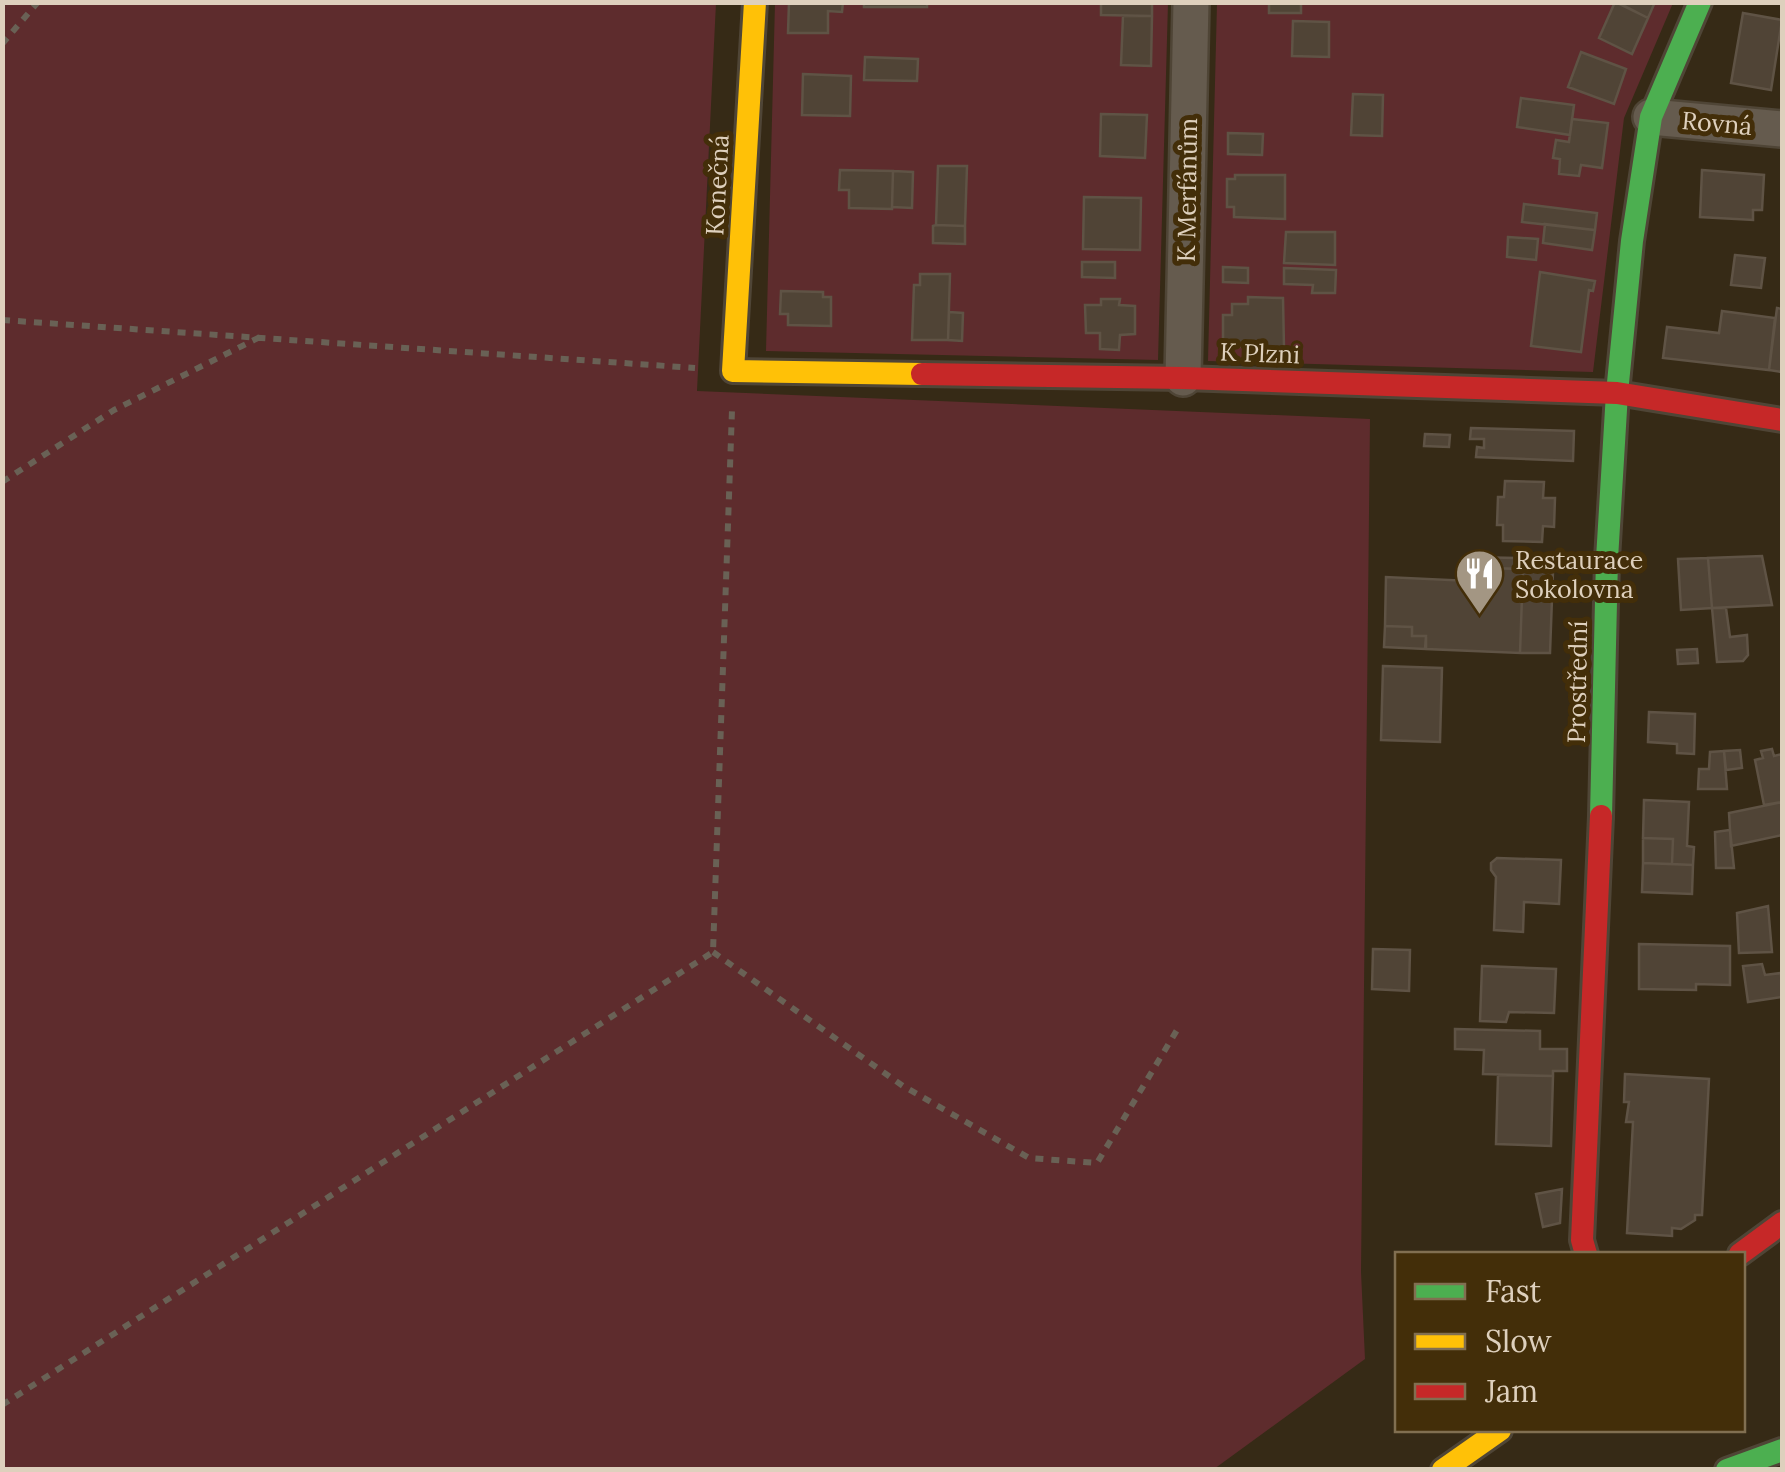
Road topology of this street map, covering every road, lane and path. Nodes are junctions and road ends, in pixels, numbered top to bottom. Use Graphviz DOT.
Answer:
graph roads {
  1 [pos="38,2"];
  2 [pos="755,2"];
  3 [pos="1192,2"];
  4 [pos="1700,2"];
  5 [pos="2,44"];
  6 [pos="1651,117"];
  7 [pos="1782,129"];
  8 [pos="2,320"];
  9 [pos="261,336"];
  10 [pos="733,371"];
  11 [pos="1183,378"];
  12 [pos="1617,393"];
  13 [pos="1782,422"];
  14 [pos="2,482"];
  15 [pos="713,952"];
  16 [pos="1178,1030"];
  17 [pos="1782,1223"];
  18 [pos="1585,1252"];
  19 [pos="1743,1252"];
  20 [pos="2,1405"];
  21 [pos="1497,1432"];
  22 [pos="1782,1450"];
  23 [pos="1443,1470"];
  24 [pos="1726,1470"];
  1 -- 5 [label="path"];
  2 -- 10 [label="main road, Konečná"];
  3 -- 11 [label="street, K Merfánům"];
  4 -- 6 [label="main road, Prostřední"];
  6 -- 7 [label="street, Rovná"];
  6 -- 12 [label="main road, Prostřední"];
  8 -- 9 [label="path"];
  9 -- 10 [label="path"];
  9 -- 14 [label="path"];
  10 -- 11 [label="main road, K Plzni"];
  10 -- 15 [label="path"];
  11 -- 12 [label="main road, K Plzni"];
  12 -- 13 [label="main road, K Plzni"];
  12 -- 18 [label="main road, Prostřední"];
  15 -- 16 [label="path"];
  15 -- 20 [label="path"];
  17 -- 19 [label="main road"];
  21 -- 23 [label="main road"];
  22 -- 24 [label="main road"];
}
